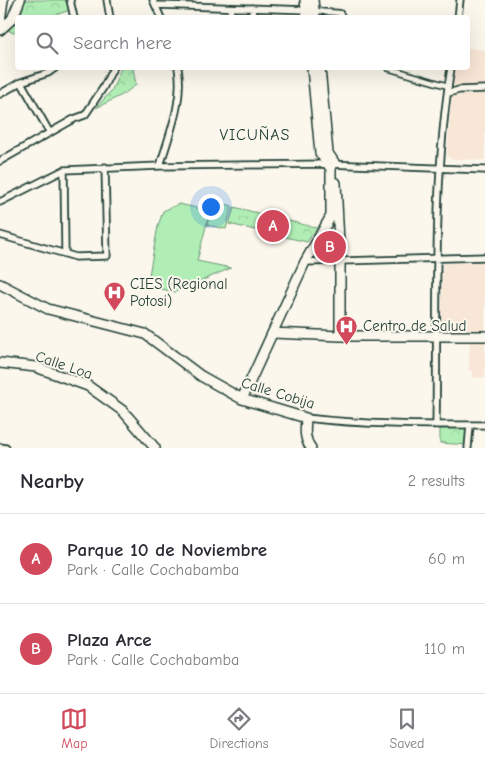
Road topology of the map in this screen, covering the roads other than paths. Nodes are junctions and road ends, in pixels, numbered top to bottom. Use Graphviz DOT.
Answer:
graph roads {
  1 [pos="2,0"];
  2 [pos="20,0"];
  3 [pos="70,0"];
  4 [pos="107,0"];
  5 [pos="305,0"];
  6 [pos="313,0"];
  7 [pos="460,0"];
  8 [pos="155,2"];
  9 [pos="230,8"];
  10 [pos="252,8"];
  11 [pos="310,14"];
  12 [pos="73,15"];
  13 [pos="110,15"];
  14 [pos="160,15"];
  15 [pos="231,15"];
  16 [pos="253,15"];
  17 [pos="341,15"];
  18 [pos="458,15"];
  19 [pos="0,22"];
  20 [pos="0,30"];
  21 [pos="52,70"];
  22 [pos="112,70"];
  23 [pos="178,70"];
  24 [pos="312,70"];
  25 [pos="320,70"];
  26 [pos="394,70"];
  27 [pos="451,70"];
  28 [pos="21,82"];
  29 [pos="485,88"];
  30 [pos="448,89"];
  31 [pos="0,94"];
  32 [pos="50,133"];
  33 [pos="0,160"];
  34 [pos="332,164"];
  35 [pos="160,166"];
  36 [pos="105,167"];
  37 [pos="441,168"];
  38 [pos="64,170"];
  39 [pos="485,170"];
  40 [pos="0,202"];
  41 [pos="325,226"];
  42 [pos="339,228"];
  43 [pos="0,235"];
  44 [pos="65,254"];
  45 [pos="485,257"];
  46 [pos="436,259"];
  47 [pos="304,262"];
  48 [pos="340,262"];
  49 [pos="0,284"];
  50 [pos="272,333"];
  51 [pos="340,336"];
  52 [pos="485,336"];
  53 [pos="437,337"];
  54 [pos="0,363"];
  55 [pos="242,399"];
  56 [pos="306,418"];
  57 [pos="436,425"];
  58 [pos="470,425"];
  59 [pos="485,425"];
  60 [pos="0,447"];
  61 [pos="6,448"];
  62 [pos="155,448"];
  63 [pos="311,448"];
  64 [pos="468,448"];
  1 -- 19 [label="main road"];
  2 -- 20 [label="main road"];
  3 -- 12 [label="street"];
  4 -- 13 [label="street"];
  5 -- 11 [label="main road"];
  6 -- 11 [label="main road"];
  7 -- 18 [label="street"];
  8 -- 9 [label="street"];
  8 -- 14 [label="street"];
  9 -- 10 [label="street"];
  9 -- 15 [label="street"];
  10 -- 11 [label="street"];
  10 -- 16 [label="street"];
  11 -- 17 [label="street"];
  21 -- 28 [label="street"];
  22 -- 32 [label="street"];
  23 -- 35 [label="street"];
  24 -- 34 [label="main road"];
  25 -- 34 [label="main road"];
  26 -- 30 [label="street"];
  27 -- 30 [label="street"];
  28 -- 31 [label="street"];
  28 -- 32 [label="street"];
  29 -- 30 [label="street"];
  30 -- 37 [label="street"];
  32 -- 33 [label="street"];
  34 -- 35 [label="street"];
  34 -- 37 [label="street"];
  34 -- 41 [label="main road"];
  34 -- 42 [label="main road"];
  35 -- 36 [label="street"];
  36 -- 38 [label="street"];
  36 -- 44 [label="street"];
  37 -- 39 [label="street"];
  37 -- 46 [label="street"];
  38 -- 40 [label="street"];
  38 -- 44 [label="street"];
  41 -- 42 [label="street"];
  41 -- 47 [label="main road"];
  42 -- 48 [label="main road"];
  43 -- 44 [label="street"];
  45 -- 46 [label="street"];
  46 -- 48 [label="street"];
  46 -- 53 [label="street"];
  47 -- 48 [label="street"];
  47 -- 50 [label="main road"];
  48 -- 51 [label="main road"];
  49 -- 55 [label="main road, Calle Cobija"];
  50 -- 51 [label="main road"];
  50 -- 55 [label="main road"];
  51 -- 53 [label="main road"];
  52 -- 53 [label="main road"];
  53 -- 57 [label="street"];
  54 -- 62 [label="main road, Calle Loa"];
  55 -- 56 [label="main road, Calle Cobija"];
  56 -- 57 [label="street, Calle Cobija"];
  56 -- 63 [label="main road"];
  57 -- 58 [label="street, Calle Cobija"];
  58 -- 59 [label="street, Calle Cobija"];
  58 -- 64 [label="street"];
  60 -- 61 [label="street"];
}
